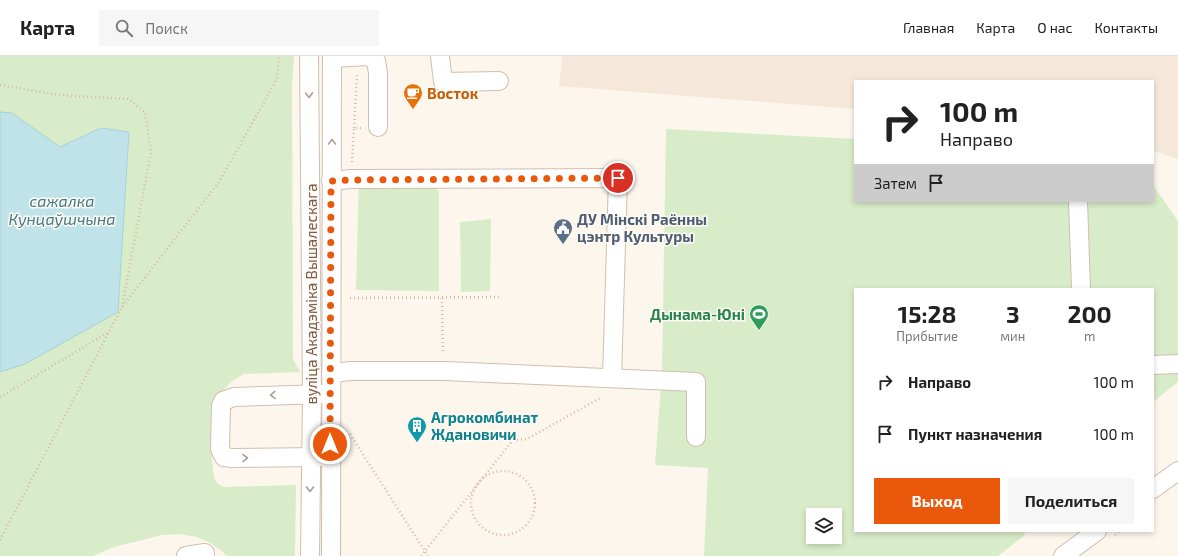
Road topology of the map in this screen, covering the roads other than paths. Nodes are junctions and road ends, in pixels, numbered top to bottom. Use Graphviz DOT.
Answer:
graph roads {
  1 [pos="309,56"];
  2 [pos="358,56"];
  3 [pos="440,56"];
  4 [pos="332,57"];
  5 [pos="379,58"];
  6 [pos="499,81"];
  7 [pos="378,128"];
  8 [pos="331,181"];
  9 [pos="1078,202"];
  10 [pos="1081,288"];
  11 [pos="1178,364"];
  12 [pos="1154,365"];
  13 [pos="330,373"];
  14 [pos="612,378"];
  15 [pos="312,394"];
  16 [pos="330,394"];
  17 [pos="696,437"];
  18 [pos="310,456"];
  19 [pos="330,457"];
  20 [pos="1178,470"];
  21 [pos="1154,488"];
  22 [pos="1096,532"];
  23 [pos="205,552"];
  24 [pos="186,556"];
  25 [pos="310,556"];
  26 [pos="330,556"];
  27 [pos="1063,556"];
  1 -- 15 [label="street, вуліца Акадэміка Вышалескага, one-way"];
  2 -- 4 [label="street"];
  2 -- 5 [label="street"];
  3 -- 6 [label="street"];
  8 -- 4 [label="street, вуліца Акадэміка Вышалескага, one-way"];
  5 -- 7 [label="street"];
  8 -- 13 [label="street, вуліца Акадэміка Вышалескага"];
  8 -- 14 [label="street"];
  9 -- 10 [label="street"];
  11 -- 12 [label="street"];
  13 -- 14 [label="street"];
  13 -- 16 [label="street, вуліца Акадэміка Вышалескага"];
  14 -- 17 [label="street"];
  15 -- 16 [label="street"];
  15 -- 18 [label="street, вуліца Акадэміка Вышалескага"];
  15 -- 18 [label="street, one-way"];
  16 -- 19 [label="street, вуліца Акадэміка Вышалескага"];
  18 -- 19 [label="street"];
  18 -- 25 [label="street, вуліца Акадэміка Вышалескага, one-way"];
  19 -- 26 [label="street, вуліца Акадэміка Вышалескага"];
  20 -- 21 [label="street"];
  22 -- 27 [label="street"];
  23 -- 24 [label="street"];
}
